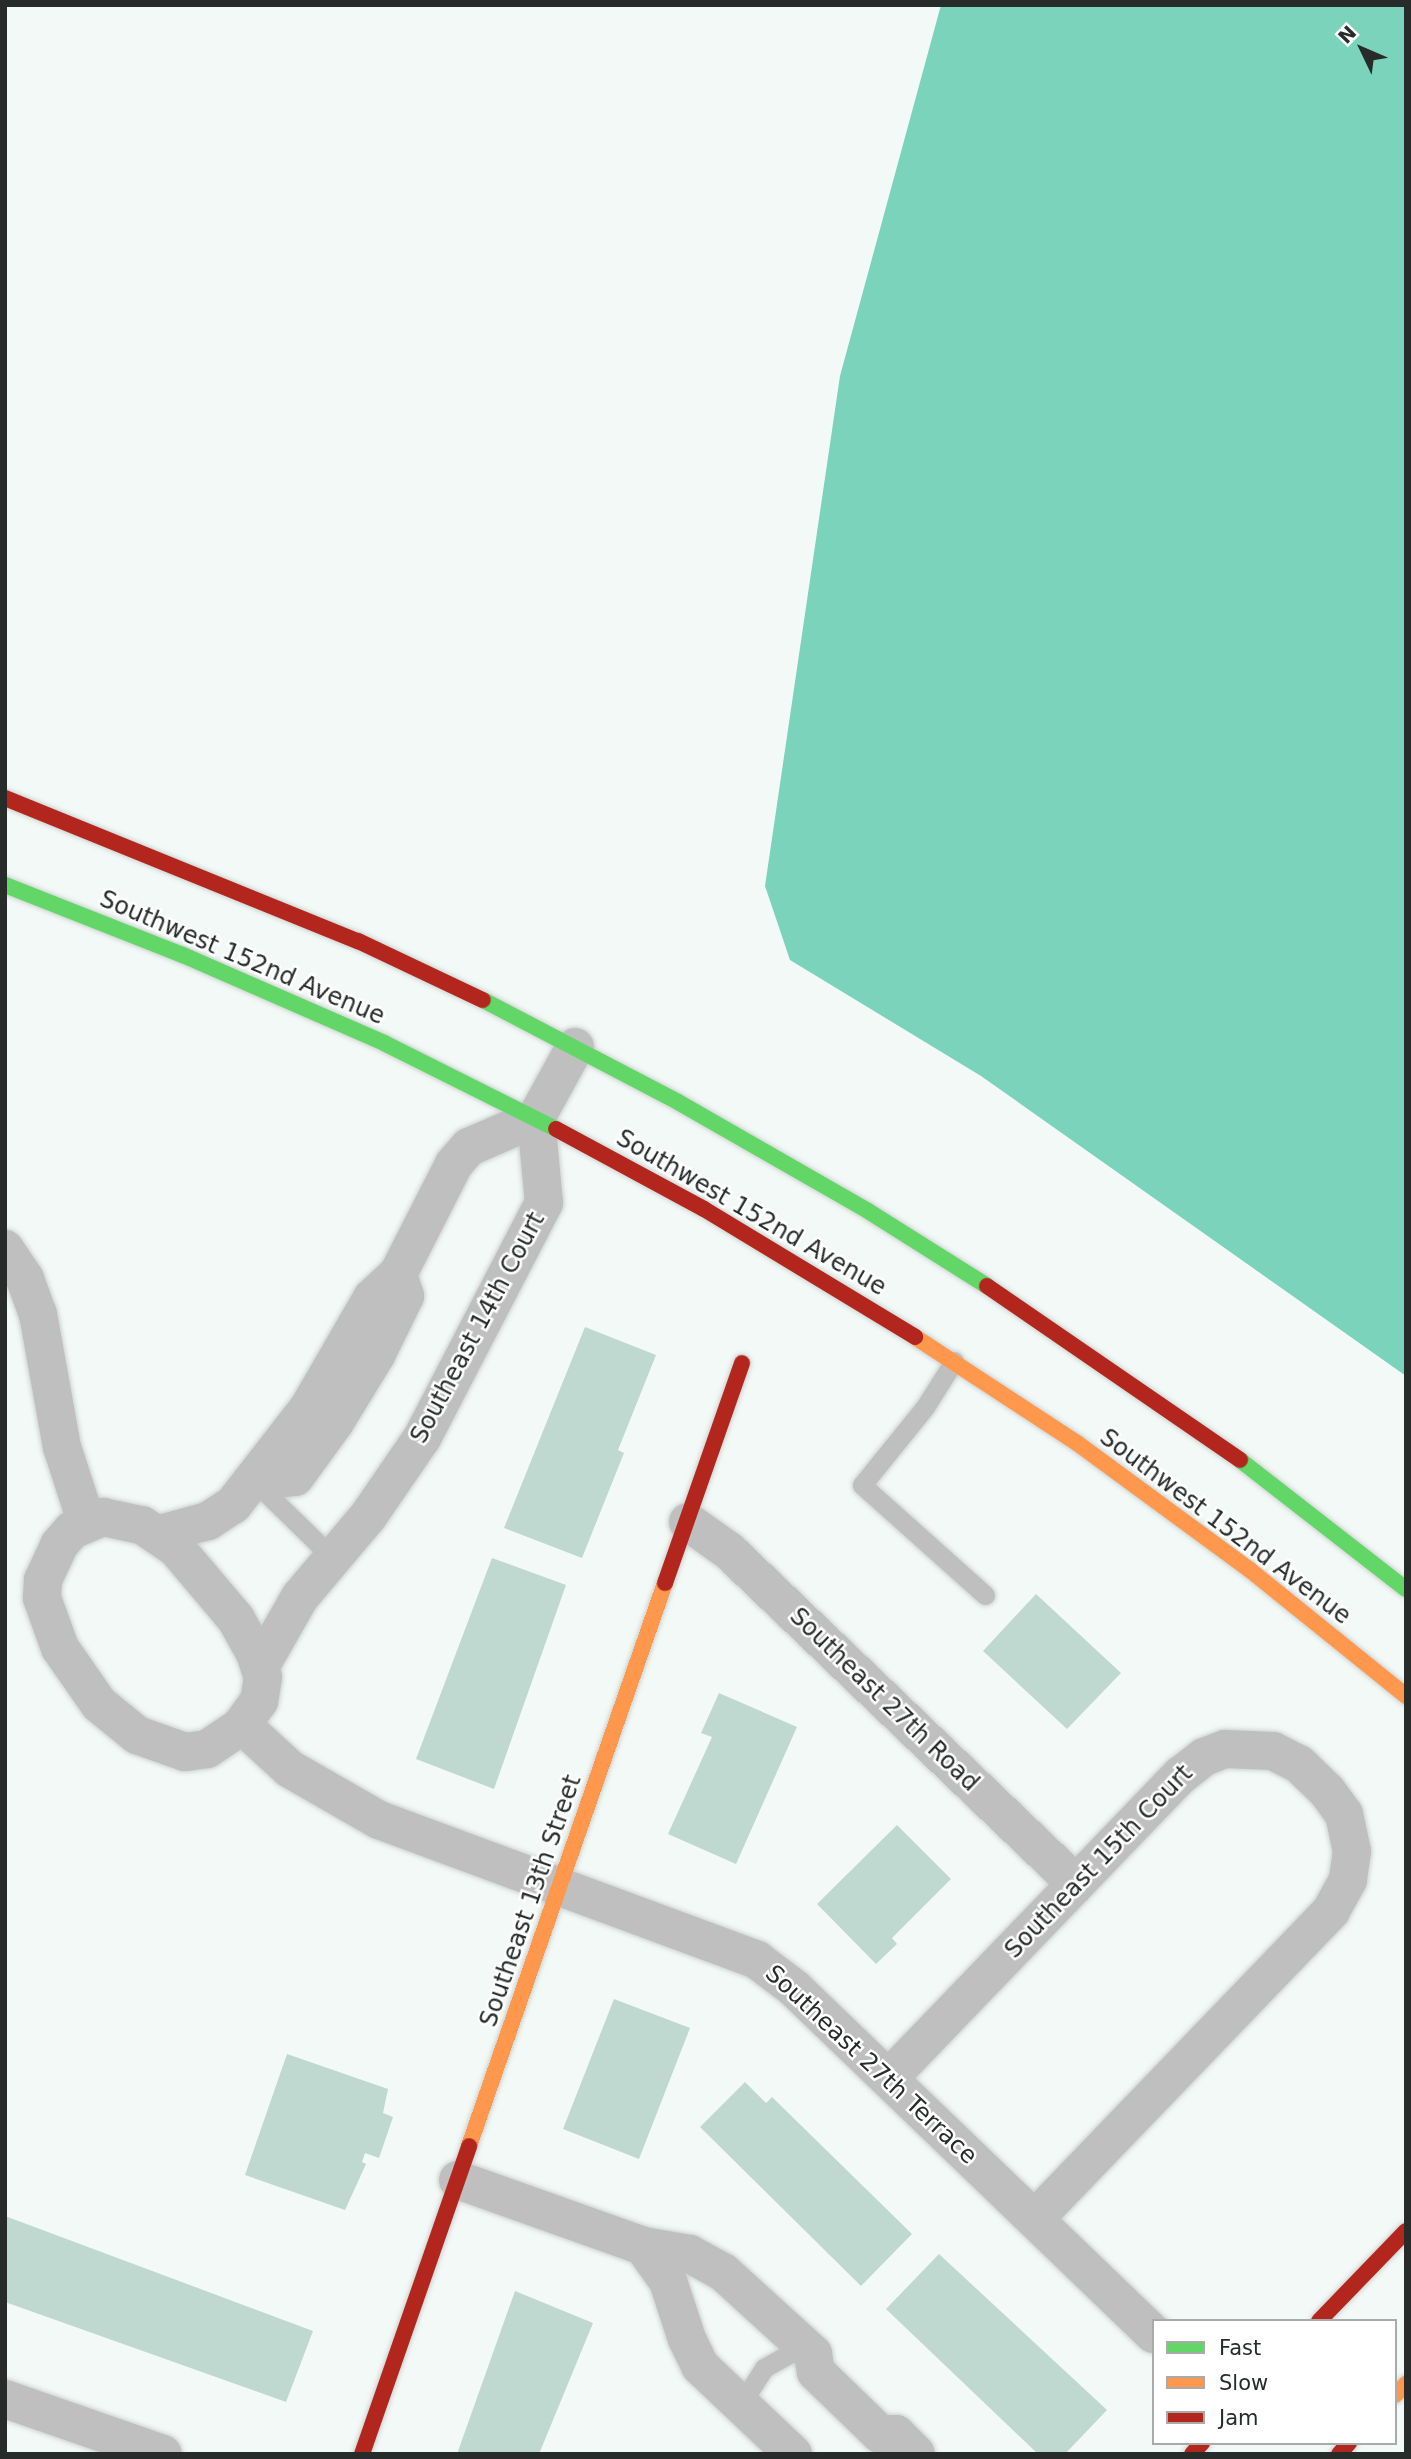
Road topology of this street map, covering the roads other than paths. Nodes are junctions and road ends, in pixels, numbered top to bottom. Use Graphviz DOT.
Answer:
graph roads {
  1 [pos="5,798"];
  2 [pos="5,885"];
  3 [pos="575,1047"];
  4 [pos="536,1118"];
  5 [pos="5,1249"];
  6 [pos="954,1361"];
  7 [pos="742,1363"];
  8 [pos="254,1482"];
  9 [pos="86,1521"];
  10 [pos="688,1522"];
  11 [pos="160,1534"];
  12 [pos="333,1558"];
  13 [pos="1406,1590"];
  14 [pos="985,1595"];
  15 [pos="260,1667"];
  16 [pos="1406,1696"];
  17 [pos="242,1725"];
  18 [pos="1076,1884"];
  19 [pos="560,1888"];
  20 [pos="889,2078"];
  21 [pos="458,2180"];
  22 [pos="1035,2219"];
  23 [pos="1406,2231"];
  24 [pos="643,2246"];
  25 [pos="1321,2319"];
  26 [pos="1152,2332"];
  27 [pos="809,2349"];
  28 [pos="5,2399"];
  29 [pos="741,2404"];
  30 [pos="906,2444"];
  31 [pos="163,2454"];
  32 [pos="362,2454"];
  33 [pos="793,2454"];
  1 -- 3 [label="street"];
  2 -- 4 [label="street, Southwest 152nd Avenue"];
  3 -- 4 [label="street"];
  3 -- 13 [label="street"];
  4 -- 6 [label="street, Southwest 152nd Avenue"];
  4 -- 8 [label="street"];
  4 -- 12 [label="street, Southeast 14th Court"];
  5 -- 9 [label="street"];
  6 -- 14 [label="lane"];
  6 -- 16 [label="street, Southwest 152nd Avenue"];
  7 -- 10 [label="street, Southeast 13th Street"];
  8 -- 11 [label="street"];
  8 -- 12 [label="lane"];
  9 -- 11 [label="street"];
  9 -- 17 [label="street"];
  10 -- 18 [label="street, Southeast 27th Road"];
  10 -- 19 [label="street, Southeast 13th Street"];
  11 -- 15 [label="street"];
  12 -- 15 [label="street, Southeast 14th Court"];
  15 -- 17 [label="street"];
  17 -- 19 [label="street, Southeast 27th Terrace"];
  18 -- 20 [label="street, Southeast 15th Court"];
  18 -- 22 [label="street, Southeast 15th Court"];
  19 -- 20 [label="street, Southeast 27th Terrace"];
  19 -- 21 [label="street, Southeast 13th Street"];
  20 -- 22 [label="street, Southeast 27th Terrace"];
  21 -- 24 [label="street"];
  21 -- 32 [label="street, Southeast 13th Street"];
  22 -- 26 [label="street, Southeast 27th Terrace"];
  23 -- 25 [label="street"];
  24 -- 27 [label="street"];
  24 -- 29 [label="street"];
  27 -- 29 [label="lane"];
  27 -- 30 [label="street"];
  28 -- 31 [label="street"];
  29 -- 33 [label="street"];
}
